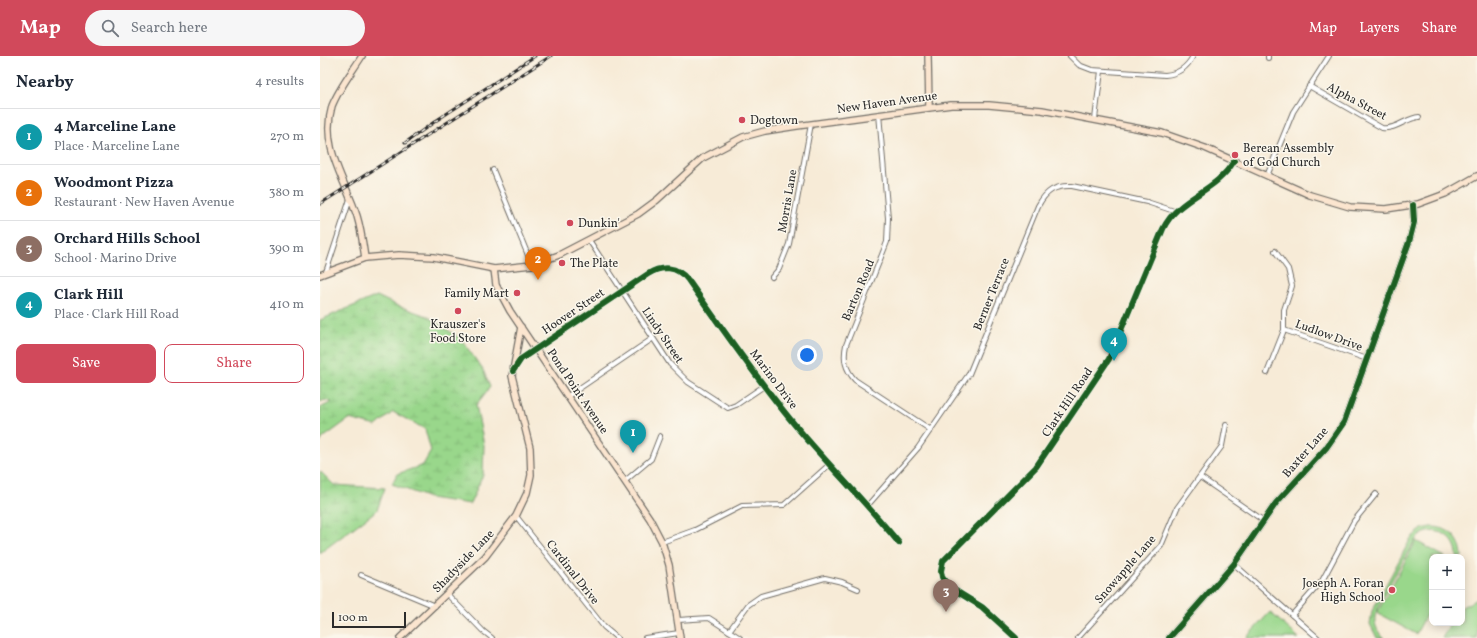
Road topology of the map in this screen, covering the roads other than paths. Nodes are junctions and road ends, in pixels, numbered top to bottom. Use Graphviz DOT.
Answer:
graph roads {
  1 [pos="362,56"];
  2 [pos="928,56"];
  3 [pos="1070,56"];
  4 [pos="1192,56"];
  5 [pos="1329,56"];
  6 [pos="1101,71"];
  7 [pos="1309,86"];
  8 [pos="929,107"];
  9 [pos="879,114"];
  10 [pos="1419,116"];
  11 [pos="1095,119"];
  12 [pos="811,124"];
  13 [pos="1234,161"];
  14 [pos="492,170"];
  15 [pos="1267,176"];
  16 [pos="1477,176"];
  17 [pos="350,199"];
  18 [pos="1413,205"];
  19 [pos="1174,211"];
  20 [pos="589,240"];
  21 [pos="1275,251"];
  22 [pos="365,258"];
  23 [pos="532,265"];
  24 [pos="494,269"];
  25 [pos="326,272"];
  26 [pos="320,275"];
  27 [pos="772,277"];
  28 [pos="622,291"];
  29 [pos="521,327"];
  30 [pos="1284,330"];
  31 [pos="652,339"];
  32 [pos="536,349"];
  33 [pos="1367,360"];
  34 [pos="513,371"];
  35 [pos="1267,373"];
  36 [pos="764,386"];
  37 [pos="568,396"];
  38 [pos="1226,425"];
  39 [pos="931,430"];
  40 [pos="660,436"];
  41 [pos="830,464"];
  42 [pos="1200,477"];
  43 [pos="625,481"];
  44 [pos="1376,494"];
  45 [pos="868,505"];
  46 [pos="516,516"];
  47 [pos="1264,521"];
  48 [pos="662,542"];
  49 [pos="899,543"];
  50 [pos="1234,564"];
  51 [pos="361,575"];
  52 [pos="858,589"];
  53 [pos="447,594"];
  54 [pos="435,606"];
  55 [pos="1292,615"];
  56 [pos="678,620"];
  57 [pos="729,631"];
  58 [pos="680,636"];
  59 [pos="400,638"];
  60 [pos="492,638"];
  61 [pos="617,638"];
  62 [pos="645,638"];
  63 [pos="740,638"];
  64 [pos="1016,638"];
  65 [pos="1078,638"];
  66 [pos="1169,638"];
  67 [pos="1318,638"];
  1 -- 17 [label="main road"];
  2 -- 8 [label="main road"];
  3 -- 6 [label="street"];
  4 -- 6 [label="street"];
  5 -- 7 [label="street"];
  6 -- 11 [label="street"];
  7 -- 10 [label="street, Alpha Street"];
  7 -- 15 [label="street"];
  8 -- 9 [label="main road, New Haven Avenue"];
  8 -- 11 [label="main road, New Haven Avenue"];
  9 -- 12 [label="main road, New Haven Avenue"];
  9 -- 39 [label="street, Barton Road"];
  11 -- 13 [label="main road, New Haven Avenue"];
  12 -- 20 [label="main road, New Haven Avenue"];
  12 -- 27 [label="street, Morris Lane"];
  13 -- 15 [label="main road, New Haven Avenue"];
  13 -- 19 [label="street, Clark Hill Road"];
  14 -- 23 [label="street"];
  15 -- 18 [label="main road, New Haven Avenue"];
  16 -- 18 [label="main road, New Haven Avenue"];
  17 -- 22 [label="main road"];
  17 -- 25 [label="street"];
  18 -- 33 [label="main road, Baxter Lane"];
  19 -- 39 [label="street, Berner Terrace"];
  19 -- 64 [label="street, Clark Hill Road"];
  20 -- 23 [label="main road, New Haven Avenue"];
  20 -- 28 [label="street, Lindy Street"];
  21 -- 30 [label="street"];
  22 -- 24 [label="main road, New Haven Avenue"];
  22 -- 25 [label="main road, New Haven Avenue"];
  23 -- 24 [label="main road, New Haven Avenue"];
  24 -- 29 [label="main road, Pond Point Avenue"];
  25 -- 26 [label="main road, New Haven Avenue"];
  28 -- 31 [label="street, Lindy Street"];
  28 -- 32 [label="street, Hoover Street"];
  28 -- 36 [label="street, Marino Drive"];
  29 -- 32 [label="main road, Pond Point Avenue"];
  29 -- 34 [label="main road, Shadyside Lane"];
  30 -- 33 [label="street, Ludlow Drive"];
  30 -- 35 [label="street"];
  31 -- 36 [label="street, Lindy Street"];
  31 -- 37 [label="street"];
  32 -- 34 [label="street"];
  32 -- 37 [label="main road, Pond Point Avenue"];
  33 -- 47 [label="main road, Baxter Lane"];
  34 -- 46 [label="main road, Shadyside Lane"];
  36 -- 41 [label="street, Marino Drive"];
  37 -- 43 [label="main road, Pond Point Avenue"];
  38 -- 42 [label="street, Snowapple Lane"];
  39 -- 45 [label="street, Berner Terrace"];
  40 -- 43 [label="street"];
  41 -- 45 [label="street, Marino Drive"];
  41 -- 48 [label="street"];
  42 -- 47 [label="street"];
  42 -- 65 [label="street, Snowapple Lane"];
  43 -- 48 [label="main road, Pond Point Avenue"];
  44 -- 55 [label="street"];
  45 -- 49 [label="street, Marino Drive"];
  46 -- 53 [label="main road, Shadyside Lane"];
  46 -- 61 [label="street, Cardinal Drive"];
  47 -- 50 [label="main road, Baxter Lane"];
  48 -- 56 [label="main road, Pond Point Avenue"];
  50 -- 55 [label="street"];
  50 -- 66 [label="main road, Baxter Lane"];
  51 -- 54 [label="street"];
  52 -- 57 [label="street"];
  53 -- 54 [label="main road, Shadyside Lane"];
  53 -- 60 [label="street"];
  54 -- 59 [label="main road, Shadyside Lane"];
  55 -- 67 [label="street"];
  56 -- 57 [label="street"];
  56 -- 58 [label="main road, Pond Point Avenue"];
  57 -- 63 [label="street"];
  58 -- 62 [label="street"];
}
